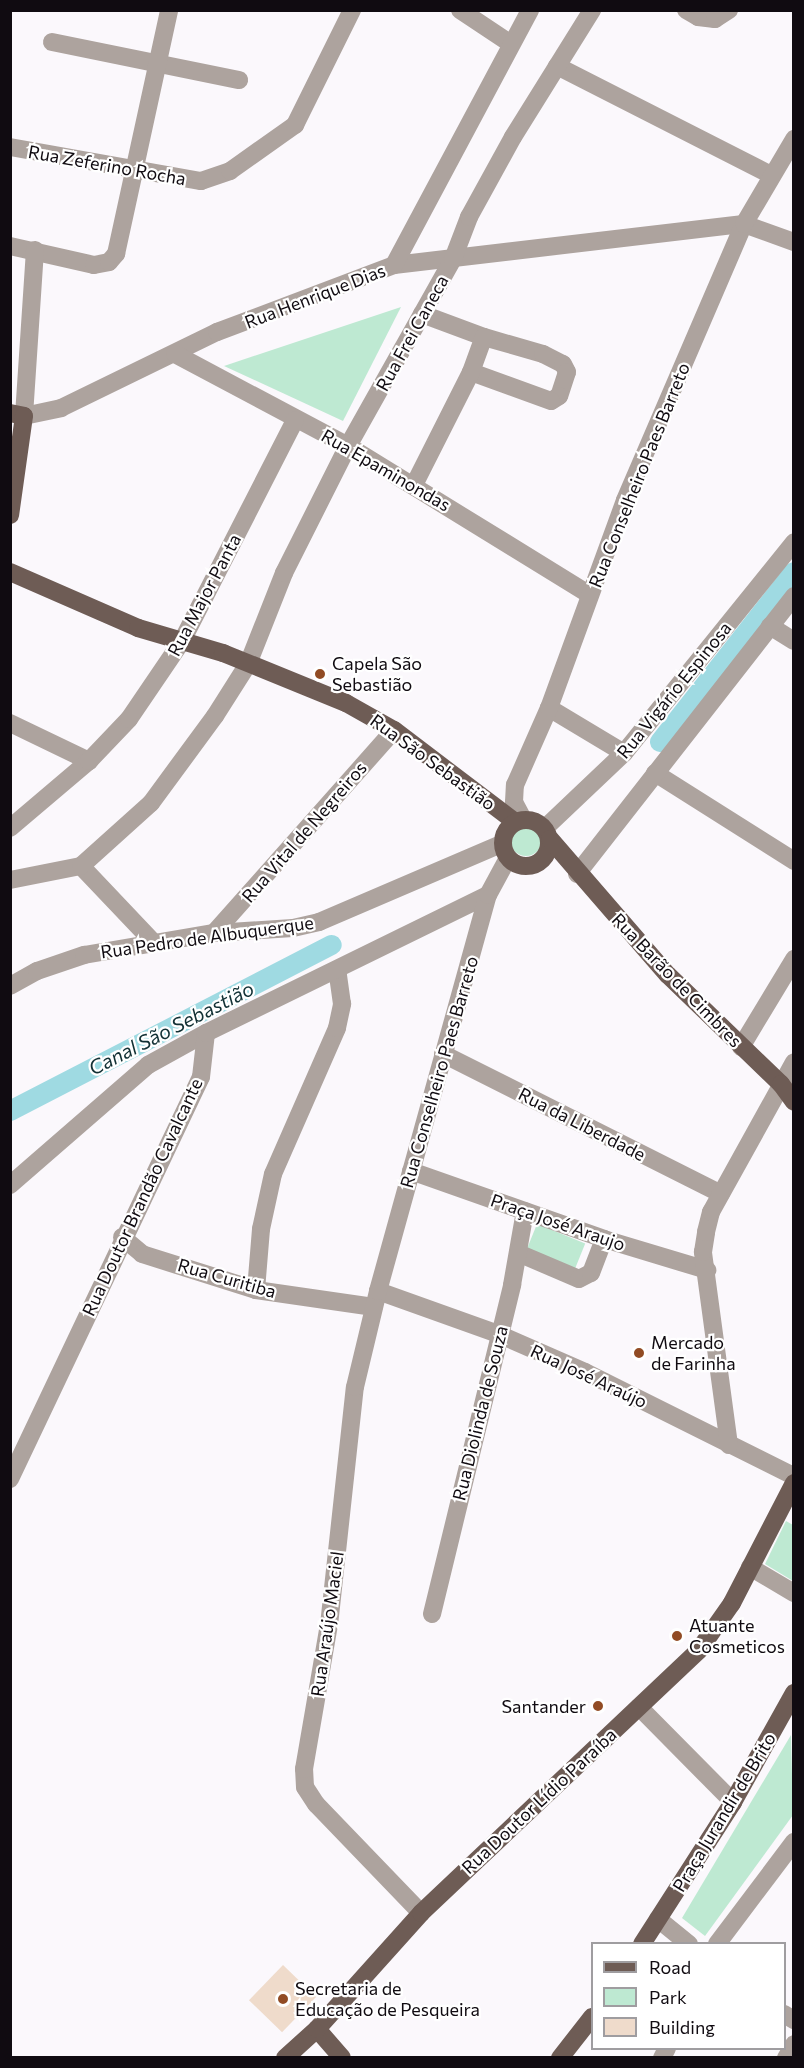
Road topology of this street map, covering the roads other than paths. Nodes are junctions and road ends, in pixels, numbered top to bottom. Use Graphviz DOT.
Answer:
graph roads {
  1 [pos="169,10"];
  2 [pos="352,10"];
  3 [pos="460,10"];
  4 [pos="530,10"];
  5 [pos="592,10"];
  6 [pos="729,10"];
  7 [pos="692,14"];
  8 [pos="52,42"];
  9 [pos="511,44"];
  10 [pos="159,62"];
  11 [pos="557,66"];
  12 [pos="239,80"];
  13 [pos="794,139"];
  14 [pos="10,147"];
  15 [pos="133,166"];
  16 [pos="771,176"];
  17 [pos="744,224"];
  18 [pos="794,242"];
  19 [pos="10,246"];
  20 [pos="35,250"];
  21 [pos="453,259"];
  22 [pos="394,266"];
  23 [pos="422,314"];
  24 [pos="484,338"];
  25 [pos="176,354"];
  26 [pos="471,372"];
  27 [pos="17,414"];
  28 [pos="295,420"];
  29 [pos="348,446"];
  30 [pos="414,485"];
  31 [pos="10,515"];
  32 [pos="794,542"];
  33 [pos="10,572"];
  34 [pos="590,595"];
  35 [pos="794,596"];
  36 [pos="770,626"];
  37 [pos="182,641"];
  38 [pos="794,641"];
  39 [pos="249,664"];
  40 [pos="549,708"];
  41 [pos="10,723"];
  42 [pos="394,730"];
  43 [pos="624,753"];
  44 [pos="88,760"];
  45 [pos="655,773"];
  46 [pos="519,821"];
  47 [pos="10,828"];
  48 [pos="547,833"];
  49 [pos="505,850"];
  50 [pos="794,861"];
  51 [pos="538,863"];
  52 [pos="81,866"];
  53 [pos="577,874"];
  54 [pos="10,880"];
  55 [pos="488,895"];
  56 [pos="214,933"];
  57 [pos="154,943"];
  58 [pos="794,959"];
  59 [pos="337,969"];
  60 [pos="10,986"];
  61 [pos="206,1033"];
  62 [pos="741,1047"];
  63 [pos="443,1054"];
  64 [pos="794,1062"];
  65 [pos="780,1084"];
  66 [pos="794,1102"];
  67 [pos="411,1171"];
  68 [pos="10,1185"];
  69 [pos="721,1194"];
  70 [pos="525,1210"];
  71 [pos="122,1237"];
  72 [pos="604,1239"];
  73 [pos="518,1253"];
  74 [pos="707,1270"];
  75 [pos="256,1290"];
  76 [pos="376,1299"];
  77 [pos="498,1334"];
  78 [pos="729,1445"];
  79 [pos="794,1476"];
  80 [pos="10,1479"];
  81 [pos="794,1484"];
  82 [pos="787,1511"];
  83 [pos="750,1567"];
  84 [pos="794,1593"];
  85 [pos="432,1614"];
  86 [pos="794,1693"];
  87 [pos="639,1707"];
  88 [pos="789,1712"];
  89 [pos="733,1802"];
  90 [pos="794,1842"];
  91 [pos="421,1913"];
  92 [pos="658,1919"];
  93 [pos="643,1942"];
  94 [pos="687,1942"];
  95 [pos="719,1942"];
  96 [pos="591,2018"];
  97 [pos="317,2029"];
  98 [pos="794,2044"];
  99 [pos="298,2053"];
  100 [pos="342,2058"];
  101 [pos="560,2058"];
  102 [pos="786,2058"];
  1 -- 10 [label="street"];
  2 -- 15 [label="street, Rua Zeferino Rocha"];
  3 -- 9 [label="street"];
  4 -- 9 [label="street"];
  5 -- 11 [label="street, Rua Frei Caneca"];
  6 -- 7 [label="street"];
  8 -- 10 [label="street"];
  9 -- 22 [label="street"];
  10 -- 12 [label="street"];
  10 -- 15 [label="street"];
  11 -- 16 [label="street"];
  11 -- 21 [label="street, Rua Frei Caneca"];
  13 -- 16 [label="street, Rua Conselheiro Paes Barreto"];
  14 -- 15 [label="street, Rua Zeferino Rocha"];
  15 -- 20 [label="street"];
  16 -- 17 [label="street, Rua Conselheiro Paes Barreto"];
  17 -- 18 [label="street"];
  17 -- 21 [label="street, Rua Henrique Dias"];
  17 -- 34 [label="street, Rua Conselheiro Paes Barreto"];
  19 -- 20 [label="street"];
  20 -- 27 [label="street"];
  21 -- 22 [label="street, Rua Henrique Dias"];
  21 -- 23 [label="street, Rua Frei Caneca"];
  22 -- 25 [label="street, Rua Henrique Dias"];
  23 -- 24 [label="street"];
  23 -- 29 [label="street, Rua Frei Caneca"];
  24 -- 26 [label="street"];
  24 -- 26 [label="street"];
  25 -- 27 [label="street, Rua Henrique Dias"];
  25 -- 28 [label="street, Rua Epaminondas"];
  26 -- 30 [label="street"];
  27 -- 31 [label="main road"];
  28 -- 29 [label="street, Rua Epaminondas"];
  28 -- 37 [label="street, Rua Major Panta"];
  29 -- 30 [label="street, Rua Epaminondas"];
  29 -- 39 [label="street, Rua Frei Caneca"];
  30 -- 34 [label="street, Rua Epaminondas"];
  32 -- 43 [label="street, Rua Vigário Espinosa"];
  33 -- 37 [label="main road, Rua São Sebastião"];
  34 -- 40 [label="street, Rua Conselheiro Paes Barreto"];
  35 -- 36 [label="street, Rua Vigário Espinosa"];
  36 -- 38 [label="street"];
  36 -- 45 [label="street, Rua Vigário Espinosa"];
  37 -- 39 [label="main road, Rua São Sebastião"];
  37 -- 44 [label="street, Rua Major Panta"];
  39 -- 42 [label="main road, Rua São Sebastião"];
  39 -- 52 [label="street"];
  40 -- 43 [label="street"];
  40 -- 46 [label="street, Rua Conselheiro Paes Barreto"];
  41 -- 44 [label="street"];
  42 -- 46 [label="main road, Rua São Sebastião"];
  42 -- 56 [label="street, Rua Vital de Negreiros"];
  43 -- 48 [label="street, Rua Vigário Espinosa"];
  44 -- 47 [label="street, Rua Major Panta"];
  45 -- 50 [label="street"];
  45 -- 53 [label="street, Rua Vigário Espinosa"];
  46 -- 48 [label="main road, Rua São Sebastião"];
  46 -- 49 [label="main road, Rua São Sebastião"];
  48 -- 51 [label="main road"];
  48 -- 53 [label="main road, Rua Barão de Cimbres"];
  49 -- 51 [label="main road"];
  49 -- 55 [label="street, Rua Conselheiro Paes Barreto"];
  49 -- 56 [label="street, Rua Pedro de Albuquerque"];
  51 -- 53 [label="main road"];
  52 -- 54 [label="street"];
  52 -- 57 [label="street"];
  53 -- 62 [label="main road, Rua Barão de Cimbres"];
  55 -- 59 [label="street"];
  55 -- 63 [label="street, Rua Conselheiro Paes Barreto"];
  56 -- 57 [label="street, Rua Pedro de Albuquerque"];
  57 -- 60 [label="street, Rua Pedro de Albuquerque"];
  58 -- 62 [label="street"];
  59 -- 61 [label="street"];
  59 -- 75 [label="street"];
  61 -- 68 [label="street"];
  61 -- 71 [label="street, Rua Doutor Brandão Cavalcante"];
  62 -- 65 [label="main road, Rua Barão de Cimbres"];
  63 -- 67 [label="street, Rua Conselheiro Paes Barreto"];
  63 -- 69 [label="street, Rua da Liberdade"];
  64 -- 65 [label="street"];
  65 -- 66 [label="main road, Rua Barão de Cimbres"];
  65 -- 69 [label="street"];
  67 -- 70 [label="street, Praça José Araujo"];
  67 -- 76 [label="street, Rua Conselheiro Paes Barreto"];
  69 -- 74 [label="street"];
  70 -- 72 [label="street, Praça José Araujo"];
  70 -- 73 [label="street, Rua Diolinda de Souza"];
  71 -- 75 [label="street, Rua Curitiba"];
  71 -- 80 [label="street, Rua Doutor Brandão Cavalcante"];
  72 -- 73 [label="street"];
  72 -- 74 [label="street, Praça José Araujo"];
  73 -- 77 [label="street, Rua Diolinda de Souza"];
  74 -- 78 [label="street"];
  75 -- 76 [label="street, Rua Curitiba"];
  76 -- 77 [label="street, Rua José Araújo"];
  76 -- 91 [label="street, Rua Araújo Maciel"];
  77 -- 78 [label="street, Rua José Araújo"];
  77 -- 85 [label="street, Rua Diolinda de Souza"];
  78 -- 79 [label="street, Rua José Araújo"];
  81 -- 82 [label="main road, Rua Doutor Lídio Paraíba"];
  82 -- 83 [label="main road, Rua Doutor Lídio Paraíba"];
  83 -- 84 [label="street"];
  83 -- 87 [label="main road, Rua Doutor Lídio Paraíba"];
  86 -- 88 [label="main road, Praça Jurandir de Brito"];
  87 -- 89 [label="street"];
  87 -- 91 [label="main road, Rua Doutor Lídio Paraíba"];
  88 -- 89 [label="main road, Praça Jurandir de Brito"];
  89 -- 92 [label="main road, Praça Jurandir de Brito"];
  90 -- 95 [label="street"];
  91 -- 97 [label="main road, Rua Doutor Lídio Paraíba"];
  92 -- 93 [label="main road, Praça Jurandir de Brito"];
  92 -- 94 [label="street"];
  96 -- 101 [label="main road"];
  97 -- 99 [label="main road, Rua Doutor Lídio Paraíba"];
  97 -- 100 [label="main road"];
  98 -- 102 [label="street"];
}
